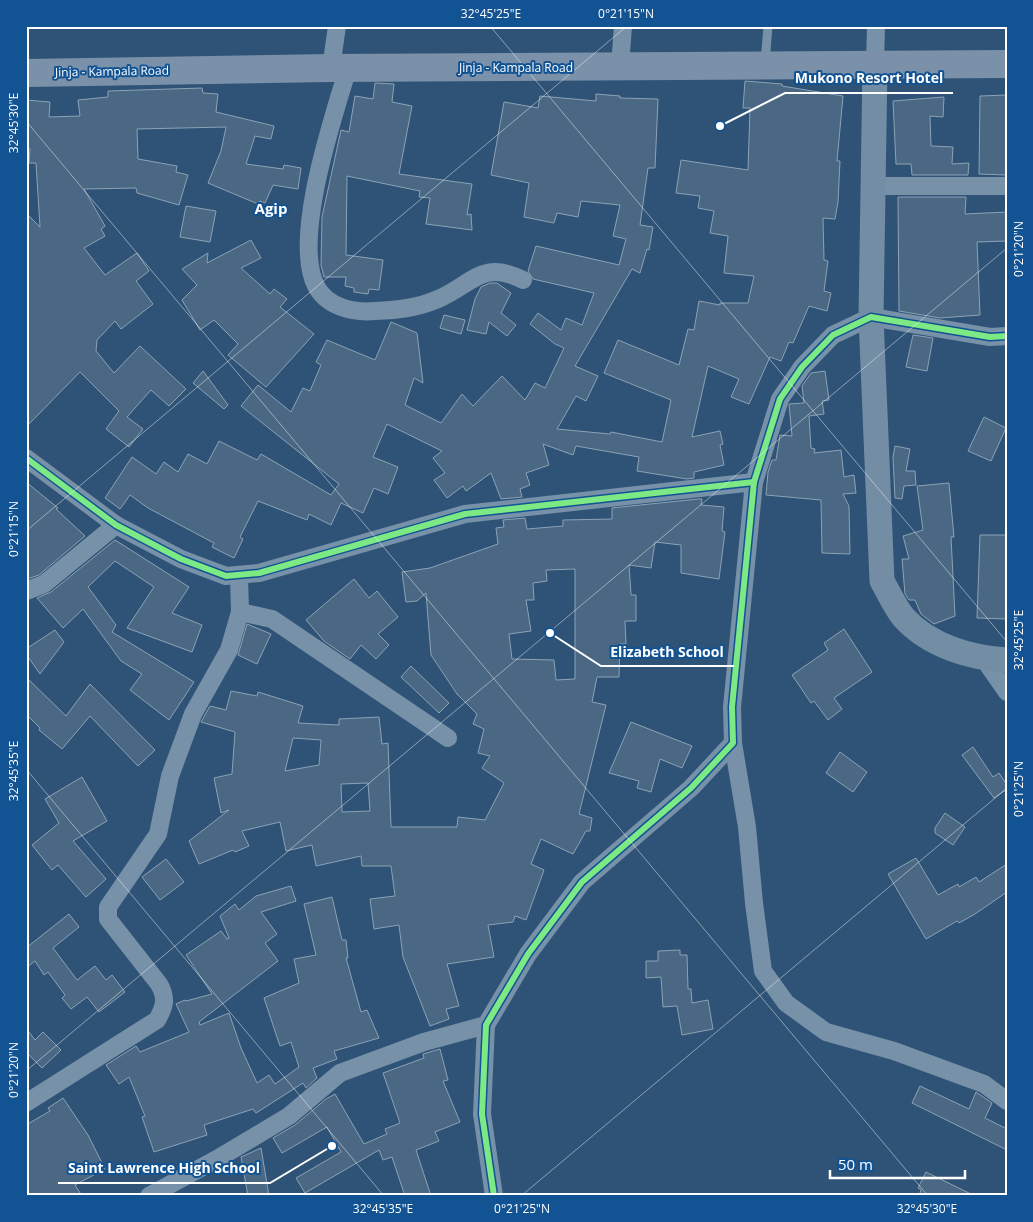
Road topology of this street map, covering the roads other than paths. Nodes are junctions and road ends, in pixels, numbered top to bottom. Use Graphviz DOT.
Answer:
graph roads {
  1 [pos="336,26"];
  2 [pos="623,26"];
  3 [pos="768,26"];
  4 [pos="876,26"];
  5 [pos="1007,64"];
  6 [pos="765,65"];
  7 [pos="875,65"];
  8 [pos="620,66"];
  9 [pos="340,68"];
  10 [pos="26,73"];
  11 [pos="874,186"];
  12 [pos="1007,186"];
  13 [pos="523,280"];
  14 [pos="871,316"];
  15 [pos="1007,336"];
  16 [pos="26,458"];
  17 [pos="754,482"];
  18 [pos="116,525"];
  19 [pos="239,575"];
  20 [pos="26,591"];
  21 [pos="240,612"];
  22 [pos="995,659"];
  23 [pos="1007,692"];
  24 [pos="448,738"];
  25 [pos="733,743"];
  26 [pos="486,1026"];
  27 [pos="1007,1101"];
  28 [pos="26,1103"];
  29 [pos="149,1196"];
  30 [pos="494,1196"];
  1 -- 9 [label="street"];
  2 -- 8 [label="street"];
  3 -- 6 [label="lane"];
  4 -- 7 [label="street"];
  5 -- 7 [label="highway, Jinja - Kampala Road"];
  6 -- 7 [label="highway, Jinja - Kampala Road"];
  6 -- 8 [label="highway, Jinja - Kampala Road"];
  7 -- 11 [label="street"];
  8 -- 9 [label="highway, Jinja - Kampala Road"];
  9 -- 10 [label="highway, Jinja - Kampala Road"];
  9 -- 13 [label="street"];
  11 -- 12 [label="street"];
  11 -- 14 [label="street"];
  14 -- 15 [label="street"];
  14 -- 17 [label="street"];
  14 -- 22 [label="street"];
  16 -- 18 [label="street"];
  17 -- 19 [label="street"];
  17 -- 25 [label="street"];
  18 -- 19 [label="street"];
  18 -- 20 [label="street"];
  19 -- 21 [label="street"];
  21 -- 24 [label="street"];
  21 -- 28 [label="street"];
  22 -- 23 [label="street"];
  25 -- 26 [label="street"];
  25 -- 27 [label="street"];
  26 -- 29 [label="street"];
  26 -- 30 [label="street"];
}
